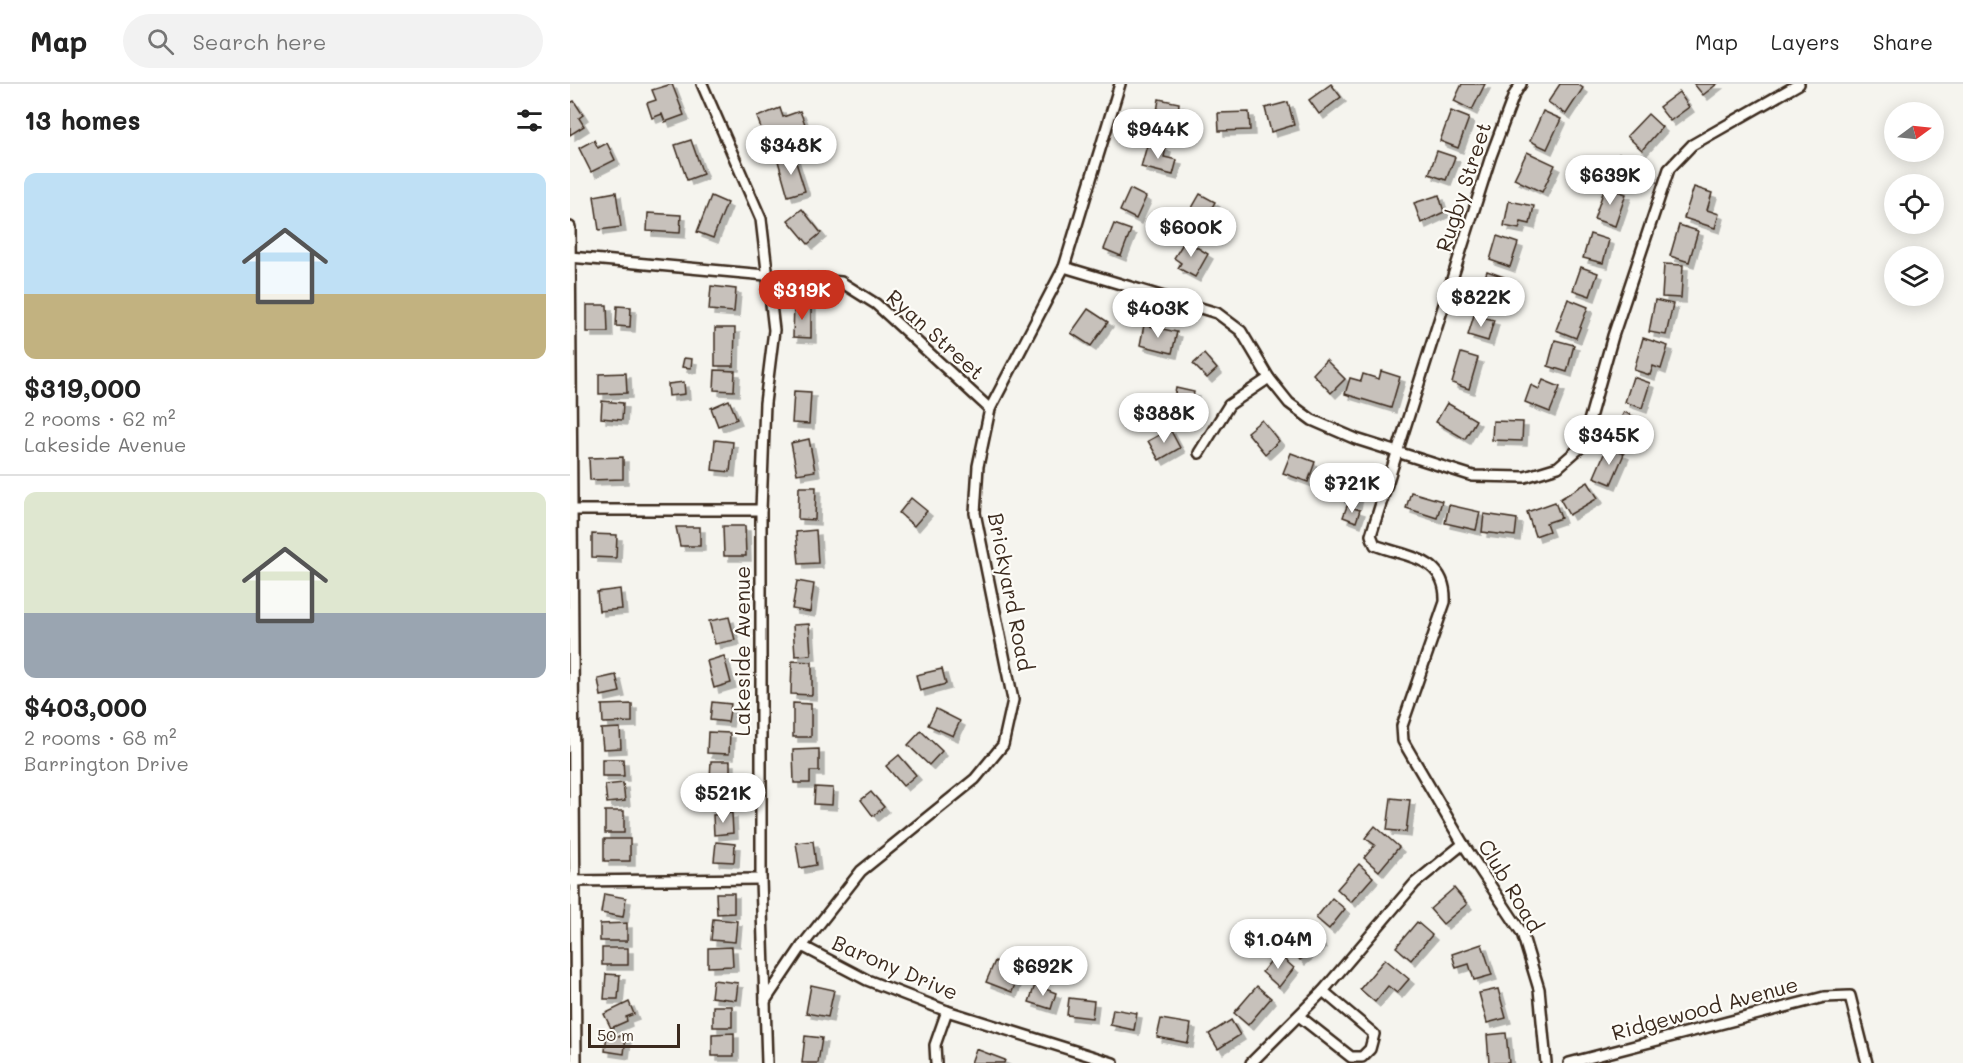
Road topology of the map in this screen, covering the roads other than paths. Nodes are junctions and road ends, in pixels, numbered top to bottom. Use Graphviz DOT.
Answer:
graph roads {
  1 [pos="702,84"];
  2 [pos="1119,84"];
  3 [pos="1521,84"];
  4 [pos="1798,84"];
  5 [pos="570,227"];
  6 [pos="571,257"];
  7 [pos="1064,267"];
  8 [pos="767,276"];
  9 [pos="1269,378"];
  10 [pos="990,409"];
  11 [pos="1399,452"];
  12 [pos="1199,453"];
  13 [pos="571,510"];
  14 [pos="761,510"];
  15 [pos="1403,741"];
  16 [pos="1463,844"];
  17 [pos="761,879"];
  18 [pos="571,881"];
  19 [pos="801,946"];
  20 [pos="1323,992"];
  21 [pos="765,1001"];
  22 [pos="946,1011"];
  23 [pos="1299,1016"];
  24 [pos="1100,1061"];
  25 [pos="576,1063"];
  26 [pos="767,1063"];
  27 [pos="936,1063"];
  28 [pos="1113,1063"];
  29 [pos="1251,1063"];
  30 [pos="1546,1063"];
  31 [pos="1569,1063"];
  32 [pos="1867,1063"];
  1 -- 8 [label="street, Lakeside Avenue"];
  2 -- 7 [label="street, Brickyard Road"];
  3 -- 11 [label="street, Rugby Street"];
  4 -- 11 [label="street"];
  5 -- 6 [label="street"];
  6 -- 8 [label="street, Ryan Street"];
  6 -- 13 [label="street"];
  7 -- 9 [label="street"];
  7 -- 10 [label="street, Brickyard Road"];
  8 -- 10 [label="street, Ryan Street"];
  8 -- 14 [label="street, Lakeside Avenue"];
  9 -- 11 [label="street"];
  9 -- 12 [label="street"];
  10 -- 19 [label="street, Brickyard Road"];
  11 -- 15 [label="street, Rugby Street"];
  13 -- 14 [label="street"];
  13 -- 18 [label="street"];
  14 -- 17 [label="street, Lakeside Avenue"];
  15 -- 16 [label="street, Club Road"];
  16 -- 20 [label="street"];
  16 -- 30 [label="street, Club Road"];
  17 -- 18 [label="street"];
  17 -- 21 [label="street, Lakeside Avenue"];
  18 -- 25 [label="street"];
  19 -- 21 [label="street, Brickyard Road"];
  19 -- 22 [label="street, Barony Drive"];
  20 -- 23 [label="street"];
  20 -- 23 [label="street"];
  21 -- 26 [label="street, Lakeside Avenue"];
  22 -- 24 [label="street, Barony Drive"];
  22 -- 27 [label="street"];
  23 -- 29 [label="street"];
  24 -- 28 [label="street, Barony Drive"];
  31 -- 32 [label="street, Ridgewood Avenue"];
}
